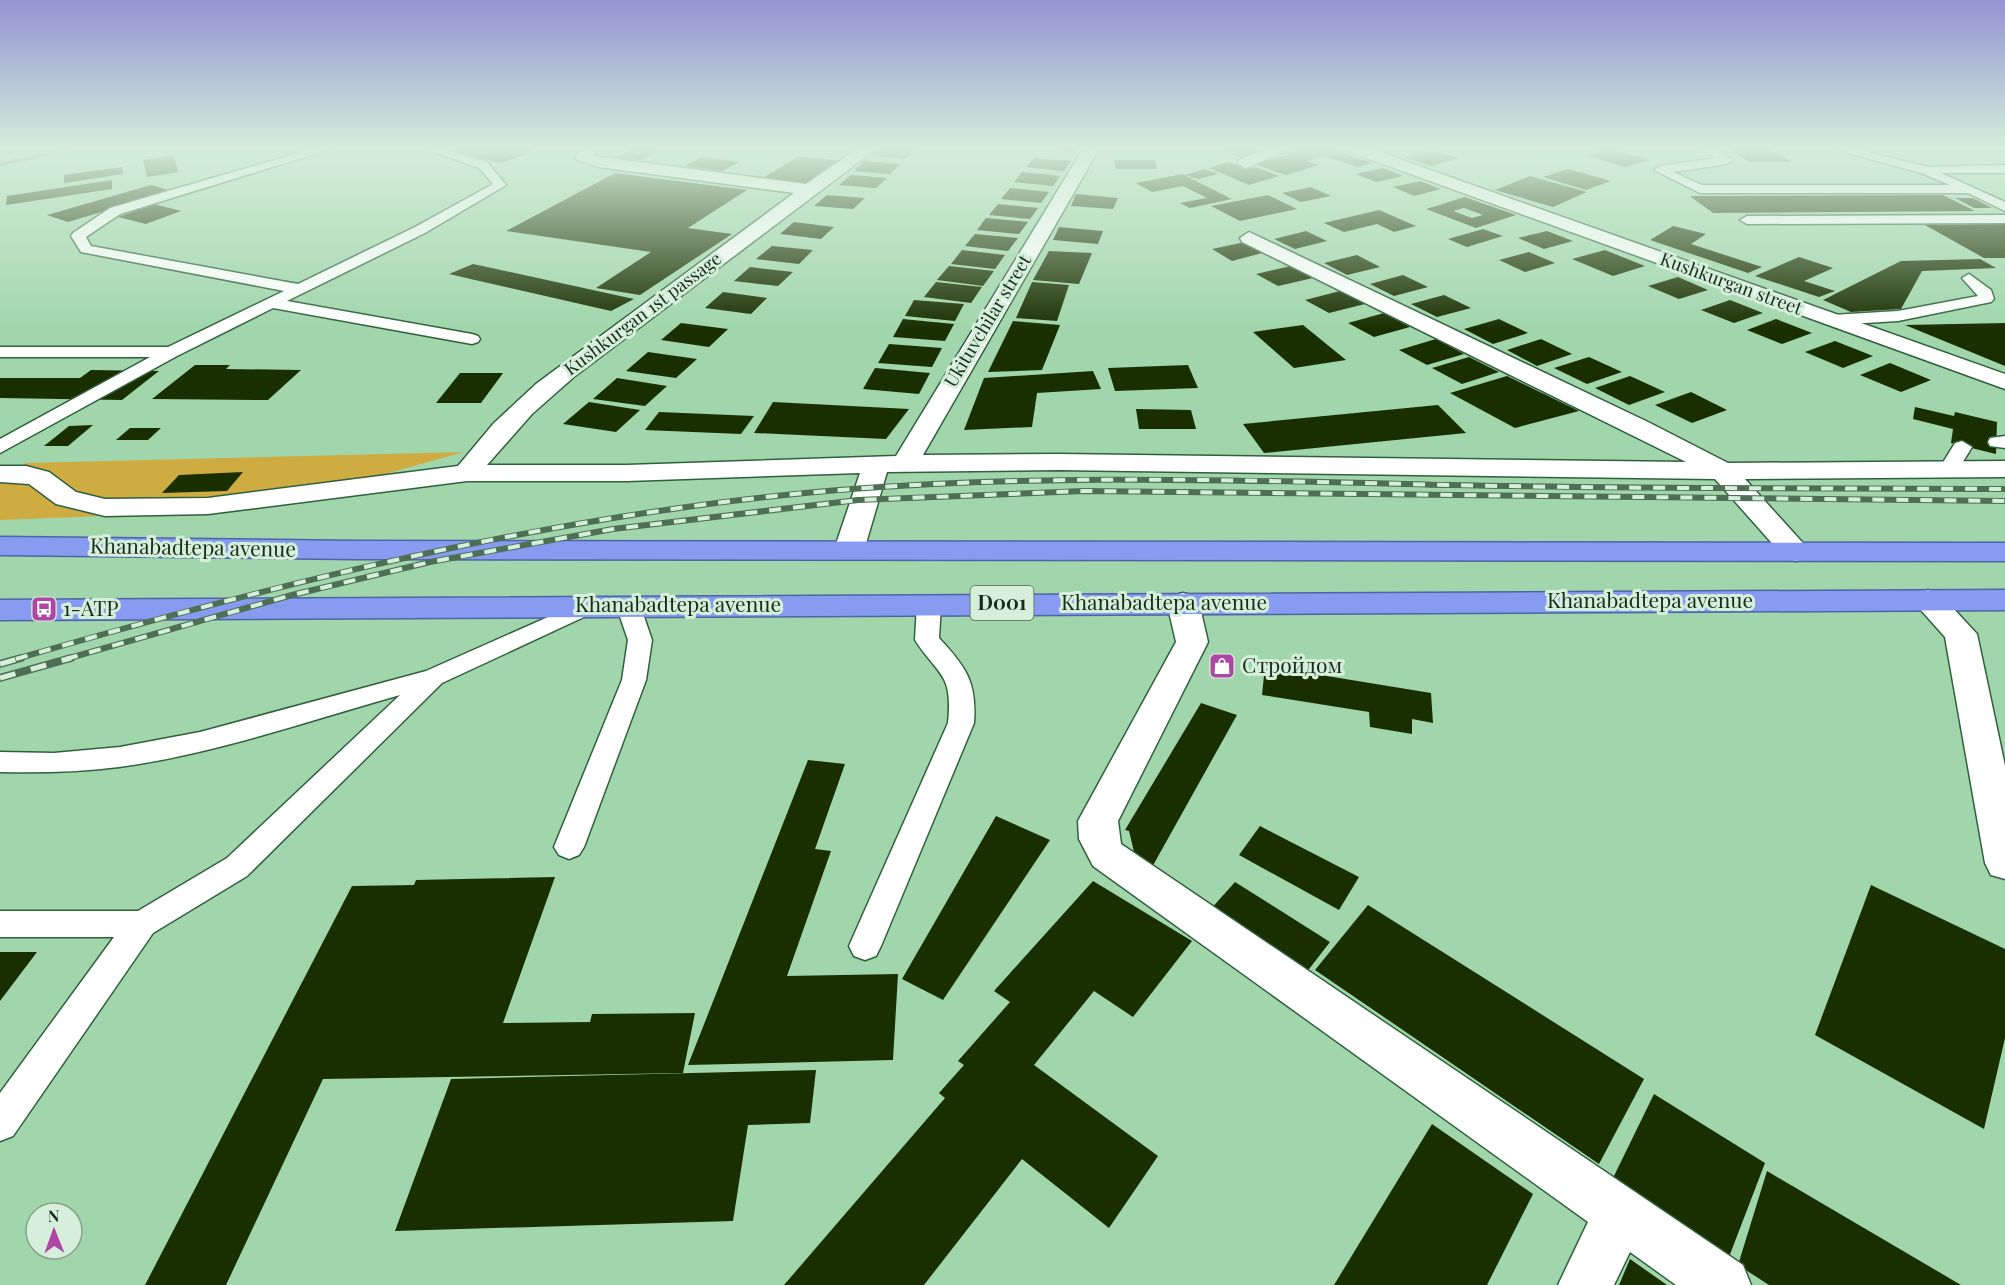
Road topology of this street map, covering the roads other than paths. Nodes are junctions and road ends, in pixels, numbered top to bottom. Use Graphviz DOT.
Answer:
graph roads {
  1 [pos="125,209"];
  2 [pos="457,209"];
  3 [pos="784,209"];
  4 [pos="1055,209"];
  5 [pos="1523,209"];
  6 [pos="2005,219"];
  7 [pos="1747,220"];
  8 [pos="1249,238"];
  9 [pos="1969,278"];
  10 [pos="300,289"];
  11 [pos="271,303"];
  12 [pos="1832,320"];
  13 [pos="472,339"];
  14 [pos="0,352"];
  15 [pos="171,352"];
  16 [pos="2005,382"];
  17 [pos="0,447"];
  18 [pos="876,464"];
  19 [pos="905,464"];
  20 [pos="2005,469"];
  21 [pos="1723,471"];
  22 [pos="468,473"];
  23 [pos="0,474"];
  24 [pos="0,546"];
  25 [pos="849,550"];
  26 [pos="1796,552"];
  27 [pos="2005,552"];
  28 [pos="1928,600"];
  29 [pos="2005,600"];
  30 [pos="1184,603"];
  31 [pos="929,604"];
  32 [pos="591,605"];
  33 [pos="628,605"];
  34 [pos="0,609"];
  35 [pos="434,677"];
  36 [pos="0,762"];
  37 [pos="569,847"];
  38 [pos="2005,862"];
  39 [pos="0,924"];
  40 [pos="142,924"];
  41 [pos="865,946"];
  42 [pos="0,1123"];
  43 [pos="1620,1213"];
  44 [pos="1586,1285"];
  45 [pos="1723,1285"];
  1 -- 10 [label="lane"];
  2 -- 10 [label="lane"];
  3 -- 22 [label="street, Kushkurgan 1st passage"];
  4 -- 19 [label="street, Ukituvchilar street"];
  5 -- 12 [label="street, Kushkurgan street"];
  6 -- 7 [label="lane"];
  8 -- 21 [label="street"];
  9 -- 12 [label="lane"];
  10 -- 11 [label="lane"];
  11 -- 13 [label="lane"];
  11 -- 15 [label="lane"];
  12 -- 16 [label="street, Kushkurgan street"];
  14 -- 15 [label="lane"];
  15 -- 17 [label="lane"];
  18 -- 19 [label="street"];
  18 -- 22 [label="street"];
  18 -- 25 [label="street"];
  19 -- 21 [label="street"];
  20 -- 21 [label="street"];
  21 -- 26 [label="street"];
  22 -- 23 [label="street"];
  24 -- 25 [label="highway, Khanabadtepa avenue"];
  25 -- 26 [label="highway, Khanabadtepa avenue"];
  26 -- 27 [label="highway, Khanabadtepa avenue"];
  28 -- 29 [label="highway, Khanabadtepa avenue / D001"];
  28 -- 30 [label="highway, Khanabadtepa avenue / D001"];
  28 -- 38 [label="street"];
  30 -- 31 [label="highway, Khanabadtepa avenue / D001"];
  30 -- 43 [label="street"];
  31 -- 33 [label="highway, Khanabadtepa avenue / D001"];
  31 -- 41 [label="lane"];
  32 -- 33 [label="highway, Khanabadtepa avenue / D001"];
  32 -- 34 [label="highway, Khanabadtepa avenue / D001"];
  32 -- 35 [label="lane"];
  33 -- 37 [label="lane"];
  35 -- 36 [label="lane"];
  35 -- 40 [label="lane"];
  39 -- 40 [label="lane"];
  40 -- 42 [label="lane"];
  43 -- 44 [label="street"];
  43 -- 45 [label="street"];
}
